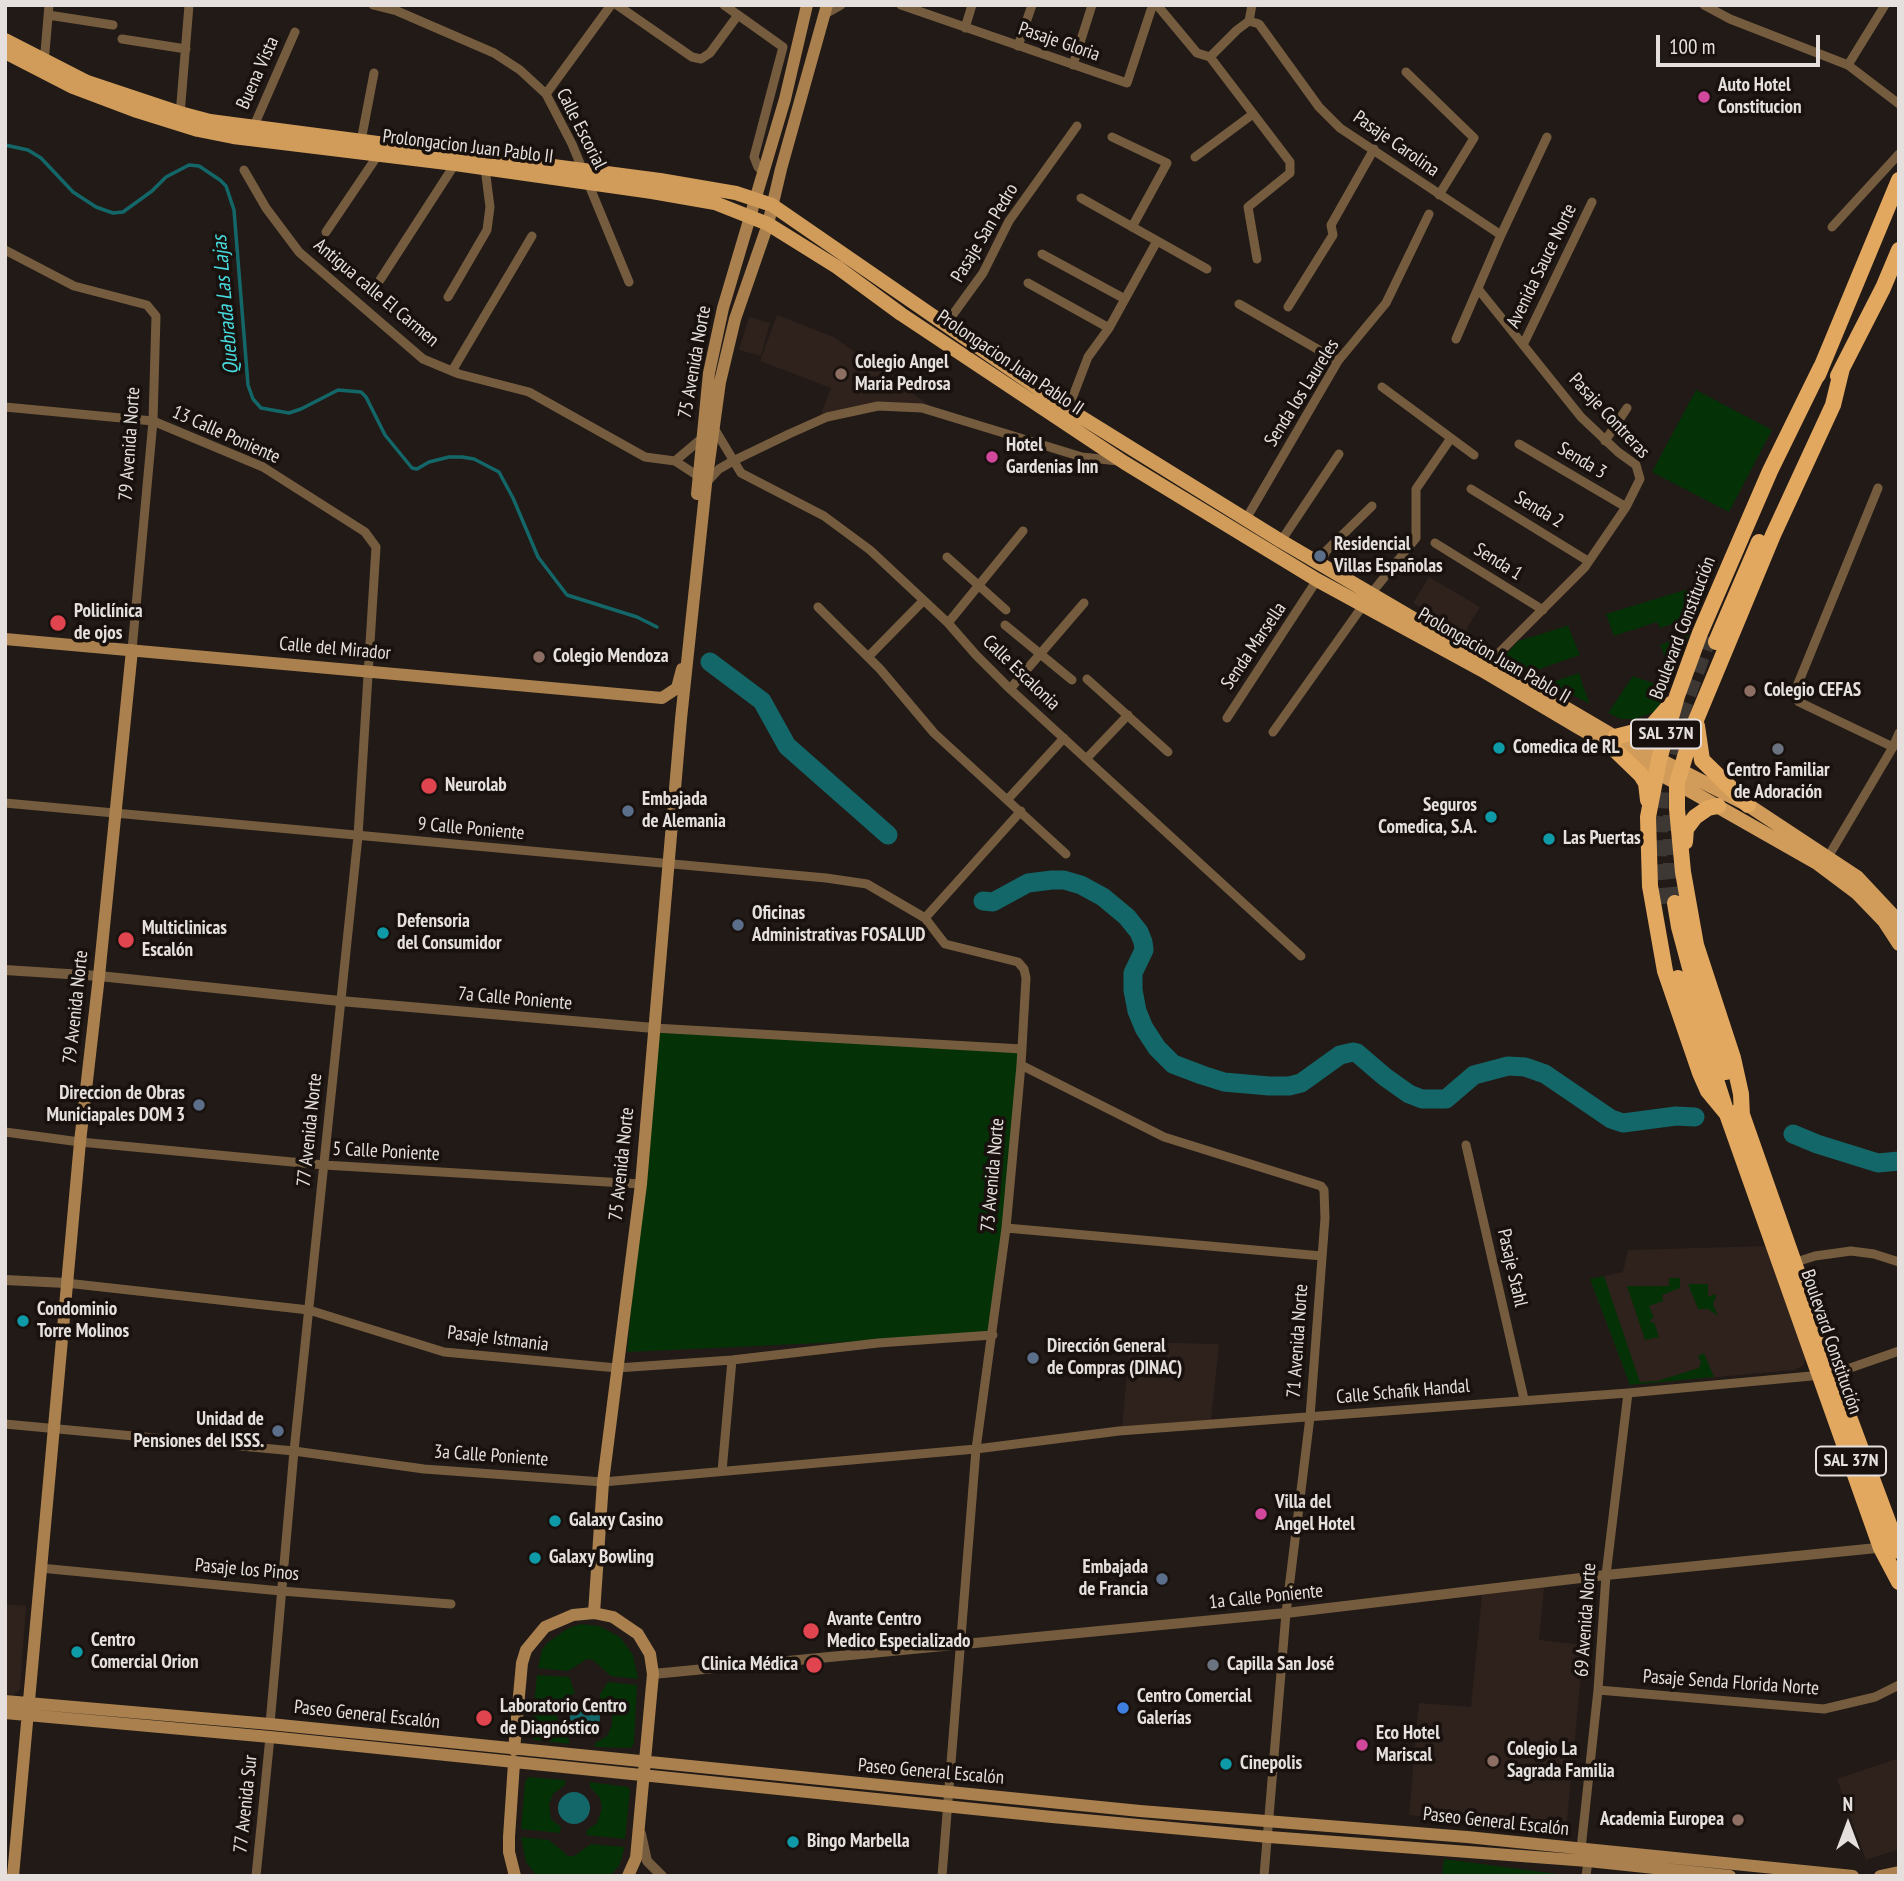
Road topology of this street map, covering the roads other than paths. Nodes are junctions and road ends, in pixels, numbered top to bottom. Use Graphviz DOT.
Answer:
graph roads {
  1 [pos="190,5"];
  2 [pos="373,5"];
  3 [pos="614,5"];
  4 [pos="724,5"];
  5 [pos="807,5"];
  6 [pos="841,5"];
  7 [pos="901,5"];
  8 [pos="972,5"];
  9 [pos="1032,5"];
  10 [pos="1092,5"];
  11 [pos="1252,5"];
  12 [pos="1704,5"];
  13 [pos="1885,5"];
  14 [pos="911,7"];
  15 [pos="1154,7"];
  16 [pos="826,9"];
  17 [pos="49,10"];
  18 [pos="738,15"];
  19 [pos="1249,21"];
  20 [pos="113,26"];
  21 [pos="965,28"];
  22 [pos="295,32"];
  23 [pos="121,39"];
  24 [pos="5,40"];
  25 [pos="1018,46"];
  26 [pos="186,50"];
  27 [pos="5,52"];
  28 [pos="1210,57"];
  29 [pos="1073,65"];
  30 [pos="1848,65"];
  31 [pos="44,67"];
  32 [pos="1406,72"];
  33 [pos="374,73"];
  34 [pos="546,94"];
  35 [pos="1899,104"];
  36 [pos="1253,114"];
  37 [pos="179,119"];
  38 [pos="1077,126"];
  39 [pos="253,128"];
  40 [pos="1112,137"];
  41 [pos="1547,137"];
  42 [pos="361,141"];
  43 [pos="1374,149"];
  44 [pos="1899,154"];
  45 [pos="378,155"];
  46 [pos="1195,157"];
  47 [pos="455,164"];
  48 [pos="485,168"];
  49 [pos="244,170"];
  50 [pos="764,173"];
  51 [pos="586,177"];
  52 [pos="1899,180"];
  53 [pos="1439,195"];
  54 [pos="1080,198"];
  55 [pos="754,200"];
  56 [pos="1592,202"];
  57 [pos="772,205"];
  58 [pos="1429,214"];
  59 [pos="750,216"];
  60 [pos="768,224"];
  61 [pos="1132,227"];
  62 [pos="1832,227"];
  63 [pos="326,233"];
  64 [pos="1501,235"];
  65 [pos="532,236"];
  66 [pos="1157,241"];
  67 [pos="5,250"];
  68 [pos="1899,250"];
  69 [pos="1042,254"];
  70 [pos="1257,259"];
  71 [pos="1207,269"];
  72 [pos="380,280"];
  73 [pos="629,282"];
  74 [pos="1028,283"];
  75 [pos="1479,290"];
  76 [pos="448,297"];
  77 [pos="1125,299"];
  78 [pos="1239,304"];
  79 [pos="1288,307"];
  80 [pos="946,324"];
  81 [pos="1109,328"];
  82 [pos="1456,339"];
  83 [pos="1523,345"];
  84 [pos="1338,361"];
  85 [pos="1821,367"];
  86 [pos="1842,368"];
  87 [pos="452,371"];
  88 [pos="1382,387"];
  89 [pos="5,407"];
  90 [pos="1628,408"];
  91 [pos="1068,409"];
  92 [pos="153,421"];
  93 [pos="713,427"];
  94 [pos="1451,438"];
  95 [pos="701,439"];
  96 [pos="1605,441"];
  97 [pos="1519,444"];
  98 [pos="1339,454"];
  99 [pos="1474,455"];
  100 [pos="675,461"];
  101 [pos="733,461"];
  102 [pos="1125,463"];
  103 [pos="702,480"];
  104 [pos="1878,488"];
  105 [pos="1471,489"];
  106 [pos="1372,506"];
  107 [pos="1626,507"];
  108 [pos="1246,519"];
  109 [pos="1024,531"];
  110 [pos="372,540"];
  111 [pos="1281,541"];
  112 [pos="1434,543"];
  113 [pos="947,557"];
  114 [pos="1588,561"];
  115 [pos="1320,564"];
  116 [pos="979,586"];
  117 [pos="1314,587"];
  118 [pos="1367,599"];
  119 [pos="923,601"];
  120 [pos="1084,603"];
  121 [pos="818,607"];
  122 [pos="1006,610"];
  123 [pos="1543,610"];
  124 [pos="948,623"];
  125 [pos="1005,625"];
  126 [pos="5,639"];
  127 [pos="132,650"];
  128 [pos="1040,654"];
  129 [pos="868,657"];
  130 [pos="1490,662"];
  131 [pos="369,672"];
  132 [pos="1087,679"];
  133 [pos="1072,680"];
  134 [pos="1010,689"];
  135 [pos="1677,696"];
  136 [pos="662,698"];
  137 [pos="1128,715"];
  138 [pos="1227,718"];
  139 [pos="681,719"];
  140 [pos="1696,720"];
  141 [pos="1273,732"];
  142 [pos="1899,733"];
  143 [pos="1064,738"];
  144 [pos="1613,742"];
  145 [pos="1893,747"];
  146 [pos="1168,752"];
  147 [pos="1087,758"];
  148 [pos="1658,766"];
  149 [pos="1678,777"];
  150 [pos="1008,799"];
  151 [pos="5,803"];
  152 [pos="1748,805"];
  153 [pos="1718,806"];
  154 [pos="1649,810"];
  155 [pos="1021,811"];
  156 [pos="114,812"];
  157 [pos="358,836"];
  158 [pos="1066,854"];
  159 [pos="1828,857"];
  160 [pos="668,865"];
  161 [pos="1683,872"];
  162 [pos="1669,904"];
  163 [pos="925,918"];
  164 [pos="1899,922"];
  165 [pos="1899,944"];
  166 [pos="1301,956"];
  167 [pos="5,970"];
  168 [pos="99,976"];
  169 [pos="340,1000"];
  170 [pos="654,1028"];
  171 [pos="1022,1049"];
  172 [pos="1021,1065"];
  173 [pos="1735,1115"];
  174 [pos="5,1132"];
  175 [pos="79,1142"];
  176 [pos="1466,1145"];
  177 [pos="324,1166"];
  178 [pos="641,1184"];
  179 [pos="1006,1228"];
  180 [pos="1322,1256"];
  181 [pos="1899,1262"];
  182 [pos="1793,1263"];
  183 [pos="5,1280"];
  184 [pos="66,1283"];
  185 [pos="309,1310"];
  186 [pos="993,1335"];
  187 [pos="1899,1351"];
  188 [pos="732,1360"];
  189 [pos="617,1368"];
  190 [pos="1827,1375"];
  191 [pos="1629,1393"];
  192 [pos="1524,1399"];
  193 [pos="1310,1417"];
  194 [pos="5,1424"];
  195 [pos="52,1429"];
  196 [pos="976,1449"];
  197 [pos="294,1451"];
  198 [pos="722,1471"];
  199 [pos="603,1482"];
  200 [pos="1894,1548"];
  201 [pos="40,1568"];
  202 [pos="1606,1575"];
  203 [pos="1899,1582"];
  204 [pos="281,1591"];
  205 [pos="451,1604"];
  206 [pos="594,1613"];
  207 [pos="1286,1613"];
  208 [pos="962,1643"];
  209 [pos="653,1674"];
  210 [pos="1899,1685"];
  211 [pos="1598,1690"];
  212 [pos="5,1700"];
  213 [pos="28,1709"];
  214 [pos="5,1713"];
  215 [pos="270,1731"];
  216 [pos="514,1756"];
  217 [pos="644,1770"];
  218 [pos="949,1799"];
  219 [pos="1269,1823"];
  220 [pos="639,1824"];
  221 [pos="1269,1837"];
  222 [pos="1585,1855"];
  223 [pos="1899,1872"];
  224 [pos="13,1876"];
  225 [pos="256,1876"];
  226 [pos="515,1876"];
  227 [pos="628,1876"];
  228 [pos="663,1876"];
  229 [pos="942,1876"];
  230 [pos="1264,1876"];
  231 [pos="1586,1876"];
  232 [pos="1730,1876"];
  233 [pos="1853,1876"];
  234 [pos="1880,1876"];
  1 -- 26 [label="street"];
  2 -- 34 [label="street, Calle Escorial"];
  3 -- 18 [label="street"];
  3 -- 34 [label="street"];
  4 -- 18 [label="street"];
  5 -- 50 [label="main road, 75 Avenida Norte"];
  6 -- 16 [label="street"];
  7 -- 14 [label="street, Pasaje Gloria"];
  8 -- 21 [label="street"];
  9 -- 25 [label="street"];
  10 -- 29 [label="street"];
  11 -- 19 [label="street"];
  12 -- 30 [label="street"];
  13 -- 30 [label="street"];
  14 -- 21 [label="street, Pasaje Gloria"];
  15 -- 28 [label="street"];
  15 -- 29 [label="street, Pasaje Gloria"];
  16 -- 57 [label="main road, 75 Avenida Norte"];
  17 -- 20 [label="street"];
  17 -- 31 [label="street"];
  18 -- 50 [label="street"];
  19 -- 28 [label="street"];
  19 -- 43 [label="street, Pasaje Carolina"];
  21 -- 25 [label="street, Pasaje Gloria"];
  22 -- 39 [label="street, Buena Vista"];
  23 -- 26 [label="street"];
  24 -- 31 [label="main road, Prolongacion Juan Pablo II"];
  25 -- 29 [label="street, Pasaje Gloria"];
  26 -- 37 [label="street"];
  27 -- 31 [label="main road, Prolongacion Juan Pablo II"];
  28 -- 36 [label="street"];
  30 -- 35 [label="street"];
  31 -- 37 [label="main road, Prolongacion Juan Pablo II"];
  32 -- 53 [label="street"];
  33 -- 42 [label="street"];
  34 -- 51 [label="street, Calle Escorial"];
  36 -- 46 [label="street"];
  36 -- 70 [label="street"];
  37 -- 39 [label="main road, Prolongacion Juan Pablo II"];
  37 -- 45 [label="main road, Prolongacion Juan Pablo II"];
  38 -- 80 [label="street, Pasaje San Pedro"];
  39 -- 42 [label="main road, Prolongacion Juan Pablo II"];
  40 -- 61 [label="street"];
  41 -- 64 [label="street"];
  42 -- 51 [label="main road, Prolongacion Juan Pablo II"];
  43 -- 53 [label="street, Pasaje Carolina"];
  43 -- 79 [label="street"];
  44 -- 62 [label="street"];
  45 -- 47 [label="main road, Prolongacion Juan Pablo II"];
  45 -- 63 [label="street"];
  47 -- 48 [label="main road, Prolongacion Juan Pablo II"];
  47 -- 72 [label="street"];
  48 -- 51 [label="main road, Prolongacion Juan Pablo II"];
  48 -- 76 [label="street"];
  49 -- 87 [label="street, Antigua calle El Carmen"];
  50 -- 55 [label="main road, 75 Avenida Norte"];
  51 -- 55 [label="main road, Prolongacion Juan Pablo II"];
  51 -- 59 [label="main road, Prolongacion Juan Pablo II"];
  51 -- 73 [label="street, Calle Escorial"];
  52 -- 85 [label="highway, Boulevard Constitución / SAL 37N"];
  53 -- 64 [label="street, Pasaje Carolina"];
  54 -- 61 [label="street"];
  55 -- 57 [label="main road, Prolongacion Juan Pablo II"];
  55 -- 59 [label="main road, 75 Avenida Norte"];
  56 -- 83 [label="street, Avenida Sauce Norte"];
  57 -- 60 [label="main road, 75 Avenida Norte"];
  57 -- 80 [label="main road, Prolongacion Juan Pablo II"];
  58 -- 84 [label="street, Senda los Laureles"];
  59 -- 60 [label="main road, Prolongacion Juan Pablo II"];
  59 -- 95 [label="main road, 75 Avenida Norte"];
  60 -- 93 [label="main road, 75 Avenida Norte"];
  60 -- 102 [label="main road, Prolongacion Juan Pablo II"];
  61 -- 66 [label="street"];
  64 -- 75 [label="street"];
  65 -- 87 [label="street"];
  66 -- 71 [label="street"];
  66 -- 77 [label="street"];
  67 -- 92 [label="street, 79 Avenida Norte"];
  68 -- 86 [label="highway, Boulevard Constitución / SAL 37N"];
  69 -- 77 [label="street"];
  74 -- 81 [label="street"];
  75 -- 82 [label="street"];
  75 -- 83 [label="street, Pasaje Contreras"];
  77 -- 81 [label="street"];
  78 -- 84 [label="street"];
  80 -- 91 [label="main road, Prolongacion Juan Pablo II"];
  81 -- 91 [label="street"];
  83 -- 96 [label="street, Pasaje Contreras"];
  84 -- 108 [label="street, Senda los Laureles"];
  85 -- 86 [label="highway, Boulevard Constitución / SAL 37N"];
  85 -- 135 [label="highway, Boulevard Constitución / SAL 37N"];
  86 -- 140 [label="highway, Boulevard Constitución / SAL 37N"];
  87 -- 100 [label="street, Antigua calle El Carmen"];
  88 -- 94 [label="street"];
  89 -- 92 [label="street, 13 Calle Poniente"];
  90 -- 96 [label="street"];
  91 -- 108 [label="main road, Prolongacion Juan Pablo II"];
  92 -- 110 [label="street, 13 Calle Poniente"];
  92 -- 127 [label="street, 79 Avenida Norte"];
  93 -- 101 [label="street, Calle Escalonia"];
  93 -- 103 [label="main road, 75 Avenida Norte"];
  94 -- 99 [label="street"];
  94 -- 118 [label="street"];
  95 -- 100 [label="street"];
  95 -- 103 [label="main road, 75 Avenida Norte"];
  96 -- 107 [label="street, Pasaje Contreras"];
  97 -- 107 [label="street, Senda 3"];
  98 -- 111 [label="street"];
  100 -- 103 [label="street"];
  101 -- 102 [label="street"];
  101 -- 103 [label="street"];
  101 -- 119 [label="street, Calle Escalonia"];
  102 -- 117 [label="main road, Prolongacion Juan Pablo II"];
  103 -- 136 [label="main road, 75 Avenida Norte"];
  103 -- 139 [label="main road, 75 Avenida Norte"];
  104 -- 145 [label="street"];
  105 -- 114 [label="street, Senda 2"];
  106 -- 115 [label="street"];
  107 -- 114 [label="street, Pasaje Contreras"];
  108 -- 111 [label="main road, Prolongacion Juan Pablo II"];
  109 -- 116 [label="street"];
  110 -- 131 [label="street, 77 Avenida Norte"];
  111 -- 115 [label="main road, Prolongacion Juan Pablo II"];
  112 -- 123 [label="street, Senda 1"];
  113 -- 116 [label="street"];
  114 -- 123 [label="street, Pasaje Contreras"];
  115 -- 118 [label="main road, Prolongacion Juan Pablo II"];
  116 -- 122 [label="street"];
  116 -- 124 [label="street"];
  117 -- 118 [label="main road, Prolongacion Juan Pablo II"];
  117 -- 138 [label="street, Senda Marsella"];
  118 -- 130 [label="main road, Prolongacion Juan Pablo II"];
  118 -- 141 [label="street"];
  118 -- 144 [label="main road, Prolongacion Juan Pablo II"];
  119 -- 124 [label="street, Calle Escalonia"];
  119 -- 129 [label="street"];
  120 -- 128 [label="street"];
  121 -- 129 [label="street"];
  123 -- 130 [label="street, Pasaje Contreras"];
  124 -- 134 [label="street, Calle Escalonia"];
  125 -- 128 [label="street"];
  126 -- 127 [label="main road, Calle del Mirador"];
  127 -- 131 [label="main road, Calle del Mirador"];
  127 -- 156 [label="main road, 79 Avenida Norte"];
  128 -- 133 [label="street"];
  128 -- 134 [label="street"];
  129 -- 150 [label="street"];
  130 -- 144 [label="main road, Prolongacion Juan Pablo II"];
  131 -- 136 [label="main road, Calle del Mirador"];
  131 -- 157 [label="street, 77 Avenida Norte"];
  132 -- 137 [label="street"];
  134 -- 143 [label="street, Calle Escalonia"];
  135 -- 144 [label="highway"];
  135 -- 148 [label="highway, Boulevard Constitución / SAL 37N"];
  136 -- 139 [label="main road"];
  137 -- 146 [label="street"];
  137 -- 147 [label="street"];
  139 -- 160 [label="main road, 75 Avenida Norte"];
  140 -- 149 [label="highway, Boulevard Constitución / SAL 37N"];
  140 -- 152 [label="highway"];
  142 -- 145 [label="street"];
  143 -- 147 [label="street, Calle Escalonia"];
  143 -- 150 [label="street"];
  144 -- 148 [label="main road, Prolongacion Juan Pablo II"];
  144 -- 154 [label="highway"];
  145 -- 159 [label="street"];
  147 -- 166 [label="street, Calle Escalonia"];
  148 -- 149 [label="main road, Prolongacion Juan Pablo II"];
  148 -- 154 [label="highway, Boulevard Constitución / SAL 37N"];
  149 -- 152 [label="main road, Prolongacion Juan Pablo II"];
  149 -- 153 [label="main road, Prolongacion Juan Pablo II"];
  149 -- 161 [label="highway, Boulevard Constitución / SAL 37N"];
  150 -- 155 [label="street"];
  151 -- 156 [label="street, 9 Calle Poniente"];
  152 -- 159 [label="main road, Prolongacion Juan Pablo II"];
  153 -- 161 [label="highway"];
  153 -- 165 [label="main road, Prolongacion Juan Pablo II"];
  154 -- 173 [label="highway, Boulevard Constitución / SAL 37N"];
  155 -- 158 [label="street"];
  155 -- 163 [label="street"];
  156 -- 157 [label="street, 9 Calle Poniente"];
  156 -- 168 [label="main road, 79 Avenida Norte"];
  157 -- 160 [label="street, 9 Calle Poniente"];
  157 -- 169 [label="street, 77 Avenida Norte"];
  159 -- 164 [label="main road, Prolongacion Juan Pablo II"];
  160 -- 163 [label="street, 9 Calle Poniente"];
  160 -- 170 [label="main road, 75 Avenida Norte"];
  161 -- 173 [label="highway, Boulevard Constitución / SAL 37N"];
  162 -- 173 [label="highway, Boulevard Constitución / SAL 37N"];
  163 -- 171 [label="street, 73 Avenida Norte"];
  167 -- 168 [label="street, 7a Calle Poniente"];
  168 -- 169 [label="street, 7a Calle Poniente"];
  168 -- 175 [label="main road, 79 Avenida Norte"];
  169 -- 170 [label="street, 7a Calle Poniente"];
  169 -- 177 [label="street, 77 Avenida Norte"];
  170 -- 171 [label="street, 7a Calle Poniente"];
  170 -- 178 [label="main road, 75 Avenida Norte"];
  171 -- 172 [label="street, 73 Avenida Norte"];
  172 -- 179 [label="street, 73 Avenida Norte"];
  172 -- 180 [label="street, 71 Avenida Norte"];
  173 -- 182 [label="highway, Boulevard Constitución / SAL 37N"];
  173 -- 190 [label="highway, Boulevard Constitución / SAL 37N"];
  174 -- 175 [label="street, 5 Calle Poniente"];
  175 -- 177 [label="street, 5 Calle Poniente"];
  175 -- 184 [label="main road, 79 Avenida Norte"];
  176 -- 192 [label="street, Pasaje Stahl"];
  177 -- 178 [label="street, 5 Calle Poniente"];
  177 -- 185 [label="street, 77 Avenida Norte"];
  178 -- 189 [label="main road, 75 Avenida Norte"];
  179 -- 180 [label="street"];
  179 -- 186 [label="street, 73 Avenida Norte"];
  180 -- 193 [label="street, 71 Avenida Norte"];
  181 -- 182 [label="street"];
  182 -- 190 [label="highway, Boulevard Constitución / SAL 37N"];
  183 -- 184 [label="street, Pasaje Istmania"];
  184 -- 185 [label="street, Pasaje Istmania"];
  184 -- 195 [label="main road, 79 Avenida Norte"];
  185 -- 189 [label="street, Pasaje Istmania"];
  185 -- 197 [label="street, 77 Avenida Norte"];
  186 -- 188 [label="street, Pasaje Istmania"];
  186 -- 196 [label="street, 73 Avenida Norte"];
  187 -- 190 [label="street, Calle Schafik Handal"];
  188 -- 189 [label="street, Pasaje Istmania"];
  188 -- 198 [label="street"];
  189 -- 199 [label="main road, 75 Avenida Norte"];
  190 -- 191 [label="street, Calle Schafik Handal"];
  190 -- 200 [label="highway, Boulevard Constitución / SAL 37N"];
  191 -- 192 [label="street, Calle Schafik Handal"];
  191 -- 202 [label="street, 69 Avenida Norte"];
  192 -- 193 [label="street, Calle Schafik Handal"];
  193 -- 196 [label="street, Calle Schafik Handal"];
  193 -- 207 [label="street, 71 Avenida Norte"];
  194 -- 195 [label="street, 3a Calle Poniente"];
  195 -- 197 [label="street, 3a Calle Poniente"];
  195 -- 201 [label="main road, 79 Avenida Norte"];
  196 -- 198 [label="street, 3a Calle Poniente"];
  196 -- 208 [label="street, 73 Avenida Norte"];
  197 -- 199 [label="street, 3a Calle Poniente"];
  197 -- 204 [label="street, 77 Avenida Norte"];
  198 -- 199 [label="street, 3a Calle Poniente"];
  199 -- 206 [label="main road, 75 Avenida Norte"];
  200 -- 202 [label="street, 1a Calle Poniente"];
  200 -- 203 [label="highway, Boulevard Constitución / SAL 37N"];
  201 -- 204 [label="street, Pasaje los Pinos"];
  201 -- 213 [label="main road, 79 Avenida Norte"];
  202 -- 207 [label="street, 1a Calle Poniente"];
  202 -- 211 [label="street, 69 Avenida Norte"];
  204 -- 205 [label="street, Pasaje los Pinos"];
  204 -- 215 [label="street, 77 Avenida Norte"];
  206 -- 209 [label="main road"];
  206 -- 216 [label="main road"];
  207 -- 208 [label="street, 1a Calle Poniente"];
  207 -- 219 [label="street, 71 Avenida Norte"];
  208 -- 209 [label="street, 1a Calle Poniente"];
  208 -- 218 [label="street, 73 Avenida Norte"];
  209 -- 217 [label="main road"];
  210 -- 211 [label="street, Pasaje Senda Florida Norte"];
  211 -- 222 [label="street, 69 Avenida Norte"];
  212 -- 213 [label="main road, Paseo General Escalón"];
  213 -- 214 [label="main road, Paseo General Escalón"];
  213 -- 215 [label="main road, Paseo General Escalón"];
  213 -- 224 [label="main road, 79 Avenida Norte"];
  215 -- 216 [label="main road, Paseo General Escalón"];
  215 -- 225 [label="street, 77 Avenida Sur"];
  216 -- 217 [label="main road, Paseo General Escalón"];
  216 -- 226 [label="main road"];
  217 -- 218 [label="main road, Paseo General Escalón"];
  217 -- 220 [label="main road"];
  218 -- 219 [label="main road, Paseo General Escalón"];
  218 -- 221 [label="main road, Paseo General Escalón"];
  218 -- 229 [label="street, 73 Avenida Norte"];
  219 -- 221 [label="street, 71 Avenida Norte"];
  219 -- 222 [label="main road, Paseo General Escalón"];
  220 -- 227 [label="main road"];
  220 -- 228 [label="street"];
  221 -- 222 [label="main road, Paseo General Escalón"];
  221 -- 230 [label="street, 71 Avenida Norte"];
  222 -- 231 [label="street, 69 Avenida Norte"];
  222 -- 232 [label="main road, Paseo General Escalón"];
  222 -- 233 [label="main road, Paseo General Escalón"];
  223 -- 234 [label="main road"];
}
